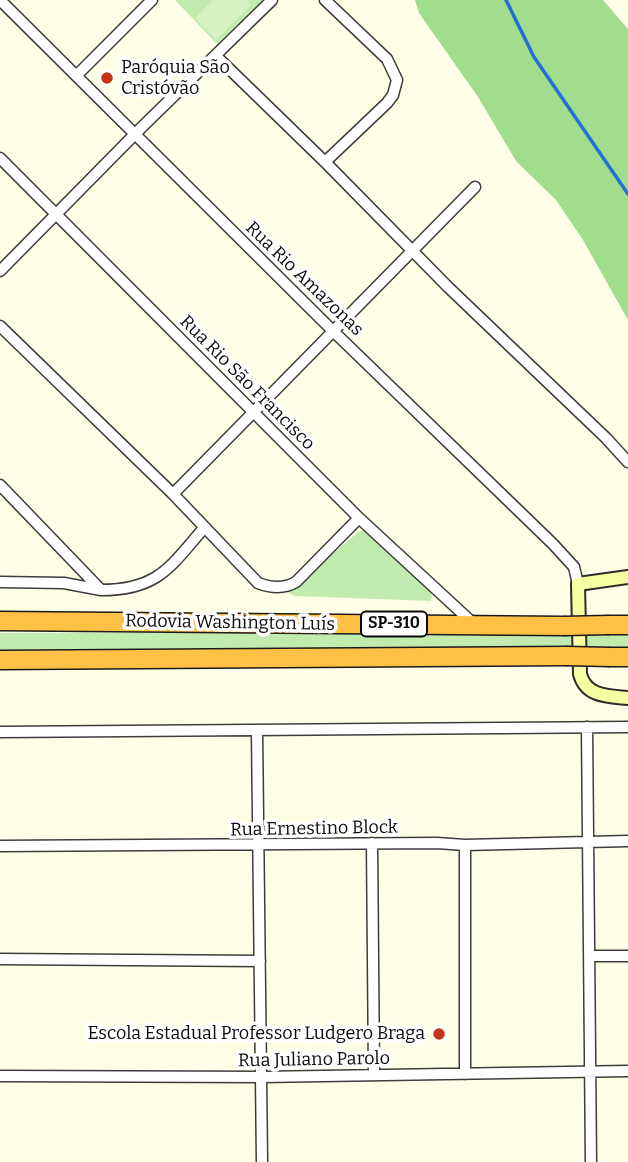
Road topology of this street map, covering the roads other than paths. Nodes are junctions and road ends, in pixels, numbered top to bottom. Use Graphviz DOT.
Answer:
graph roads {
  1 [pos="0,0"];
  2 [pos="152,0"];
  3 [pos="272,0"];
  4 [pos="325,0"];
  5 [pos="216,56"];
  6 [pos="77,75"];
  7 [pos="134,135"];
  8 [pos="0,158"];
  9 [pos="325,162"];
  10 [pos="475,187"];
  11 [pos="57,215"];
  12 [pos="411,250"];
  13 [pos="0,271"];
  14 [pos="0,326"];
  15 [pos="333,331"];
  16 [pos="255,412"];
  17 [pos="628,463"];
  18 [pos="0,485"];
  19 [pos="173,494"];
  20 [pos="359,518"];
  21 [pos="204,528"];
  22 [pos="628,577"];
  23 [pos="0,582"];
  24 [pos="578,584"];
  25 [pos="101,590"];
  26 [pos="0,621"];
  27 [pos="476,625"];
  28 [pos="628,625"];
  29 [pos="628,657"];
  30 [pos="0,660"];
  31 [pos="628,698"];
  32 [pos="587,727"];
  33 [pos="628,727"];
  34 [pos="257,731"];
  35 [pos="0,732"];
  36 [pos="587,841"];
  37 [pos="628,841"];
  38 [pos="372,843"];
  39 [pos="465,845"];
  40 [pos="0,846"];
  41 [pos="259,846"];
  42 [pos="590,956"];
  43 [pos="628,956"];
  44 [pos="0,959"];
  45 [pos="260,961"];
  46 [pos="628,1070"];
  47 [pos="588,1071"];
  48 [pos="374,1074"];
  49 [pos="465,1074"];
  50 [pos="0,1076"];
  51 [pos="262,1077"];
  52 [pos="262,1162"];
  53 [pos="591,1162"];
  1 -- 6 [label="street, Rua Rio Amazonas"];
  2 -- 6 [label="street"];
  3 -- 5 [label="street"];
  4 -- 9 [label="street"];
  5 -- 7 [label="street"];
  5 -- 9 [label="street"];
  6 -- 7 [label="street, Rua Rio Amazonas"];
  7 -- 11 [label="street"];
  7 -- 15 [label="street, Rua Rio Amazonas"];
  8 -- 11 [label="street, Rua Rio São Francisco"];
  9 -- 12 [label="street"];
  10 -- 12 [label="street"];
  11 -- 13 [label="street"];
  11 -- 16 [label="street, Rua Rio São Francisco"];
  12 -- 15 [label="street"];
  12 -- 17 [label="street"];
  14 -- 19 [label="street"];
  15 -- 16 [label="street"];
  15 -- 24 [label="street, Rua Rio Amazonas"];
  16 -- 19 [label="street"];
  16 -- 20 [label="street, Rua Rio São Francisco"];
  18 -- 25 [label="street"];
  19 -- 21 [label="street"];
  20 -- 21 [label="street"];
  20 -- 27 [label="street, Rua Rio São Francisco"];
  21 -- 25 [label="street"];
  22 -- 24 [label="street"];
  23 -- 25 [label="street"];
  24 -- 31 [label="street"];
  26 -- 27 [label="highway, Rodovia Washington Luís / SP-310"];
  27 -- 28 [label="highway, Rodovia Washington Luís / SP-310, bridge"];
  29 -- 30 [label="highway, Rodovia Washington Luís / SP-310, bridge"];
  32 -- 33 [label="street"];
  32 -- 34 [label="street"];
  32 -- 36 [label="street"];
  34 -- 35 [label="street"];
  34 -- 41 [label="street"];
  36 -- 37 [label="street, Rua Ernestino Block"];
  36 -- 39 [label="street, Rua Ernestino Block"];
  36 -- 42 [label="street"];
  38 -- 39 [label="street, Rua Ernestino Block"];
  38 -- 41 [label="street, Rua Ernestino Block"];
  38 -- 48 [label="street"];
  39 -- 49 [label="street"];
  40 -- 41 [label="street, Rua Ernestino Block"];
  41 -- 45 [label="street"];
  42 -- 43 [label="street"];
  42 -- 47 [label="street"];
  44 -- 45 [label="street"];
  45 -- 51 [label="street"];
  46 -- 47 [label="street, Rua Juliano Parolo"];
  47 -- 49 [label="street, Rua Juliano Parolo"];
  47 -- 53 [label="street"];
  48 -- 49 [label="street, Rua Juliano Parolo"];
  48 -- 51 [label="street, Rua Juliano Parolo"];
  50 -- 51 [label="street, Rua Juliano Parolo"];
  51 -- 52 [label="street"];
}
